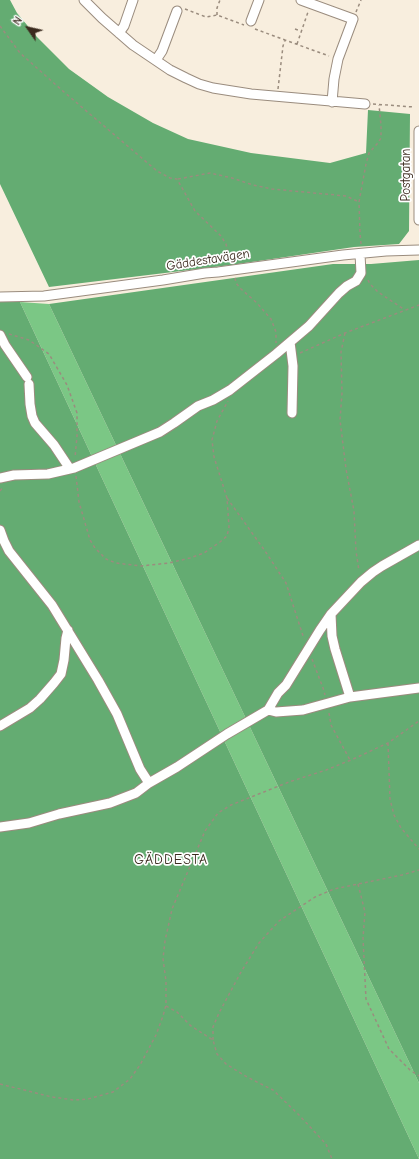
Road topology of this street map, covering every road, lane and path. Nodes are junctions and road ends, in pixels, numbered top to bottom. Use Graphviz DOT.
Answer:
graph roads {
  1 [pos="84,0"];
  2 [pos="133,0"];
  3 [pos="220,0"];
  4 [pos="259,0"];
  5 [pos="301,0"];
  6 [pos="362,0"];
  7 [pos="224,1"];
  8 [pos="311,4"];
  9 [pos="181,10"];
  10 [pos="217,15"];
  11 [pos="353,19"];
  12 [pos="251,21"];
  13 [pos="0,26"];
  14 [pos="295,28"];
  15 [pos="301,31"];
  16 [pos="118,33"];
  17 [pos="285,40"];
  18 [pos="297,44"];
  19 [pos="338,59"];
  20 [pos="156,60"];
  21 [pos="277,96"];
  22 [pos="332,102"];
  23 [pos="365,104"];
  24 [pos="379,105"];
  25 [pos="414,107"];
  26 [pos="419,130"];
  27 [pos="177,179"];
  28 [pos="359,202"];
  29 [pos="419,220"];
  30 [pos="419,250"];
  31 [pos="360,254"];
  32 [pos="232,270"];
  33 [pos="361,270"];
  34 [pos="0,297"];
  35 [pos="419,305"];
  36 [pos="405,310"];
  37 [pos="345,333"];
  38 [pos="4,334"];
  39 [pos="290,342"];
  40 [pos="276,354"];
  41 [pos="292,357"];
  42 [pos="230,399"];
  43 [pos="292,413"];
  44 [pos="72,468"];
  45 [pos="0,478"];
  46 [pos="227,498"];
  47 [pos="0,530"];
  48 [pos="419,545"];
  49 [pos="361,582"];
  50 [pos="331,614"];
  51 [pos="68,630"];
  52 [pos="308,649"];
  53 [pos="419,688"];
  54 [pos="350,697"];
  55 [pos="327,704"];
  56 [pos="268,710"];
  57 [pos="419,721"];
  58 [pos="0,726"];
  59 [pos="388,743"];
  60 [pos="350,760"];
  61 [pos="148,783"];
  62 [pos="0,827"];
  63 [pos="419,849"];
  64 [pos="419,870"];
  65 [pos="358,884"];
  66 [pos="166,1005"];
  67 [pos="213,1040"];
  68 [pos="419,1076"];
  69 [pos="0,1084"];
  70 [pos="332,1159"];
  1 -- 16 [label="street"];
  2 -- 16 [label="street"];
  3 -- 7 [label="path"];
  3 -- 10 [label="path"];
  4 -- 12 [label="street"];
  5 -- 8 [label="street"];
  6 -- 11 [label="path"];
  8 -- 11 [label="street"];
  8 -- 15 [label="path"];
  9 -- 10 [label="path"];
  9 -- 20 [label="street"];
  10 -- 17 [label="path"];
  11 -- 19 [label="street"];
  13 -- 27 [label="path"];
  14 -- 15 [label="path"];
  15 -- 18 [label="path"];
  16 -- 20 [label="street"];
  17 -- 18 [label="path"];
  17 -- 21 [label="path"];
  18 -- 19 [label="path"];
  19 -- 22 [label="street"];
  20 -- 21 [label="street"];
  21 -- 22 [label="street"];
  22 -- 23 [label="street"];
  23 -- 24 [label="path"];
  24 -- 25 [label="path"];
  24 -- 28 [label="path"];
  26 -- 29 [label="street, Postgatan"];
  27 -- 28 [label="path"];
  27 -- 32 [label="path"];
  28 -- 31 [label="path"];
  30 -- 31 [label="street, Gäddestavägen"];
  31 -- 32 [label="street, Gäddestavägen"];
  31 -- 33 [label="street"];
  32 -- 34 [label="street, Gäddestavägen"];
  32 -- 40 [label="path"];
  33 -- 36 [label="path"];
  33 -- 39 [label="street"];
  35 -- 36 [label="path"];
  36 -- 37 [label="path"];
  37 -- 41 [label="path"];
  37 -- 49 [label="path"];
  38 -- 44 [label="street"];
  38 -- 44 [label="path"];
  39 -- 40 [label="street"];
  39 -- 41 [label="street"];
  40 -- 44 [label="street"];
  41 -- 43 [label="street"];
  42 -- 46 [label="path"];
  44 -- 45 [label="street"];
  44 -- 46 [label="path"];
  46 -- 52 [label="path"];
  47 -- 51 [label="street"];
  48 -- 49 [label="street"];
  49 -- 50 [label="street"];
  50 -- 52 [label="street"];
  50 -- 54 [label="street"];
  51 -- 58 [label="street"];
  51 -- 61 [label="street"];
  52 -- 55 [label="path"];
  52 -- 56 [label="street"];
  53 -- 54 [label="street"];
  54 -- 55 [label="street"];
  55 -- 56 [label="street"];
  55 -- 60 [label="path"];
  56 -- 61 [label="street"];
  57 -- 59 [label="path"];
  59 -- 60 [label="path"];
  59 -- 63 [label="path"];
  60 -- 66 [label="path"];
  61 -- 62 [label="street"];
  64 -- 65 [label="path"];
  65 -- 67 [label="path"];
  65 -- 68 [label="path"];
  66 -- 67 [label="path"];
  66 -- 69 [label="path"];
  67 -- 70 [label="path"];
}
